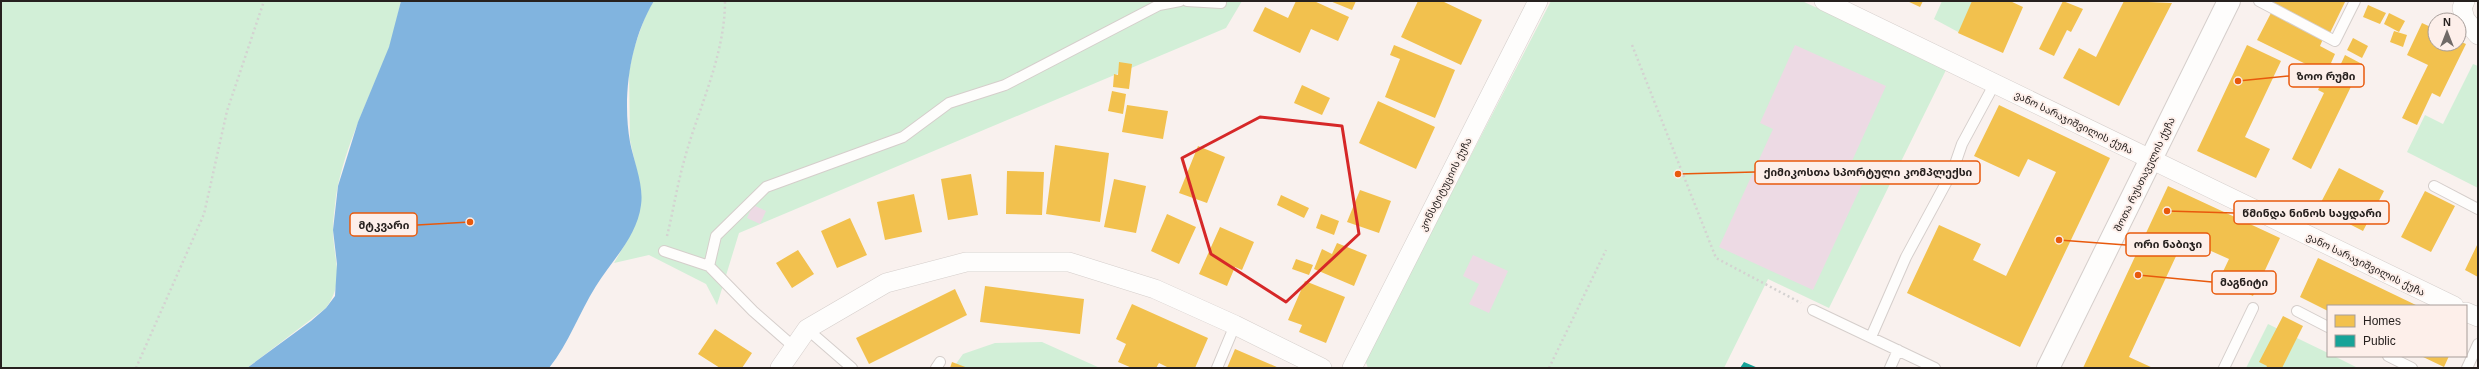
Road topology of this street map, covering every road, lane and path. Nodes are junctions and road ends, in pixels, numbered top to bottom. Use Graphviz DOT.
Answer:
graph roads {
  1 [pos="264,1"];
  2 [pos="725,1"];
  3 [pos="1180,1"];
  4 [pos="1188,1"];
  5 [pos="1538,1"];
  6 [pos="1824,1"];
  7 [pos="2229,1"];
  8 [pos="2259,1"];
  9 [pos="2355,1"];
  10 [pos="2465,1"];
  11 [pos="1221,3"];
  12 [pos="2478,35"];
  13 [pos="1632,45"];
  14 [pos="1995,83"];
  15 [pos="2150,160"];
  16 [pos="2434,186"];
  17 [pos="2478,209"];
  18 [pos="1606,250"];
  19 [pos="664,251"];
  20 [pos="709,266"];
  21 [pos="2452,305"];
  22 [pos="2253,308"];
  23 [pos="1813,310"];
  24 [pos="2297,311"];
  25 [pos="2467,312"];
  26 [pos="2478,317"];
  27 [pos="1235,325"];
  28 [pos="2327,326"];
  29 [pos="807,329"];
  30 [pos="1871,337"];
  31 [pos="2478,344"];
  32 [pos="794,347"];
  33 [pos="1898,350"];
  34 [pos="2390,357"];
  35 [pos="136,368"];
  36 [pos="780,368"];
  37 [pos="852,368"];
  38 [pos="1217,368"];
  39 [pos="1322,368"];
  40 [pos="1352,368"];
  41 [pos="1549,368"];
  42 [pos="1890,368"];
  43 [pos="1935,368"];
  44 [pos="2048,368"];
  45 [pos="2224,368"];
  46 [pos="2412,368"];
  47 [pos="2467,368"];
  1 -- 35 [label="path"];
  2 -- 19 [label="path"];
  3 -- 20 [label="lane"];
  4 -- 11 [label="lane"];
  5 -- 40 [label="street, კონსტიტუციის ქუჩა"];
  6 -- 14 [label="street, ვანო სარაჯიშვილის ქუჩა"];
  7 -- 15 [label="street, შოთა რუსთაველის ქუჩა"];
  8 -- 9 [label="lane"];
  10 -- 12 [label="street"];
  13 -- 23 [label="path"];
  14 -- 15 [label="street, ვანო სარაჯიშვილის ქუჩა"];
  14 -- 30 [label="lane"];
  15 -- 21 [label="street, ვანო სარაჯიშვილის ქუჩა"];
  15 -- 44 [label="street, შოთა რუსთაველის ქუჩა"];
  16 -- 17 [label="lane"];
  18 -- 41 [label="path"];
  19 -- 20 [label="lane"];
  20 -- 32 [label="lane"];
  22 -- 45 [label="lane"];
  23 -- 30 [label="lane"];
  24 -- 28 [label="lane"];
  25 -- 26 [label="street"];
  27 -- 29 [label="street"];
  27 -- 38 [label="lane"];
  27 -- 39 [label="street"];
  29 -- 32 [label="street"];
  29 -- 37 [label="lane"];
  30 -- 33 [label="lane"];
  31 -- 47 [label="lane"];
  32 -- 36 [label="street"];
  33 -- 42 [label="lane"];
  33 -- 43 [label="lane"];
  34 -- 46 [label="lane"];
}
